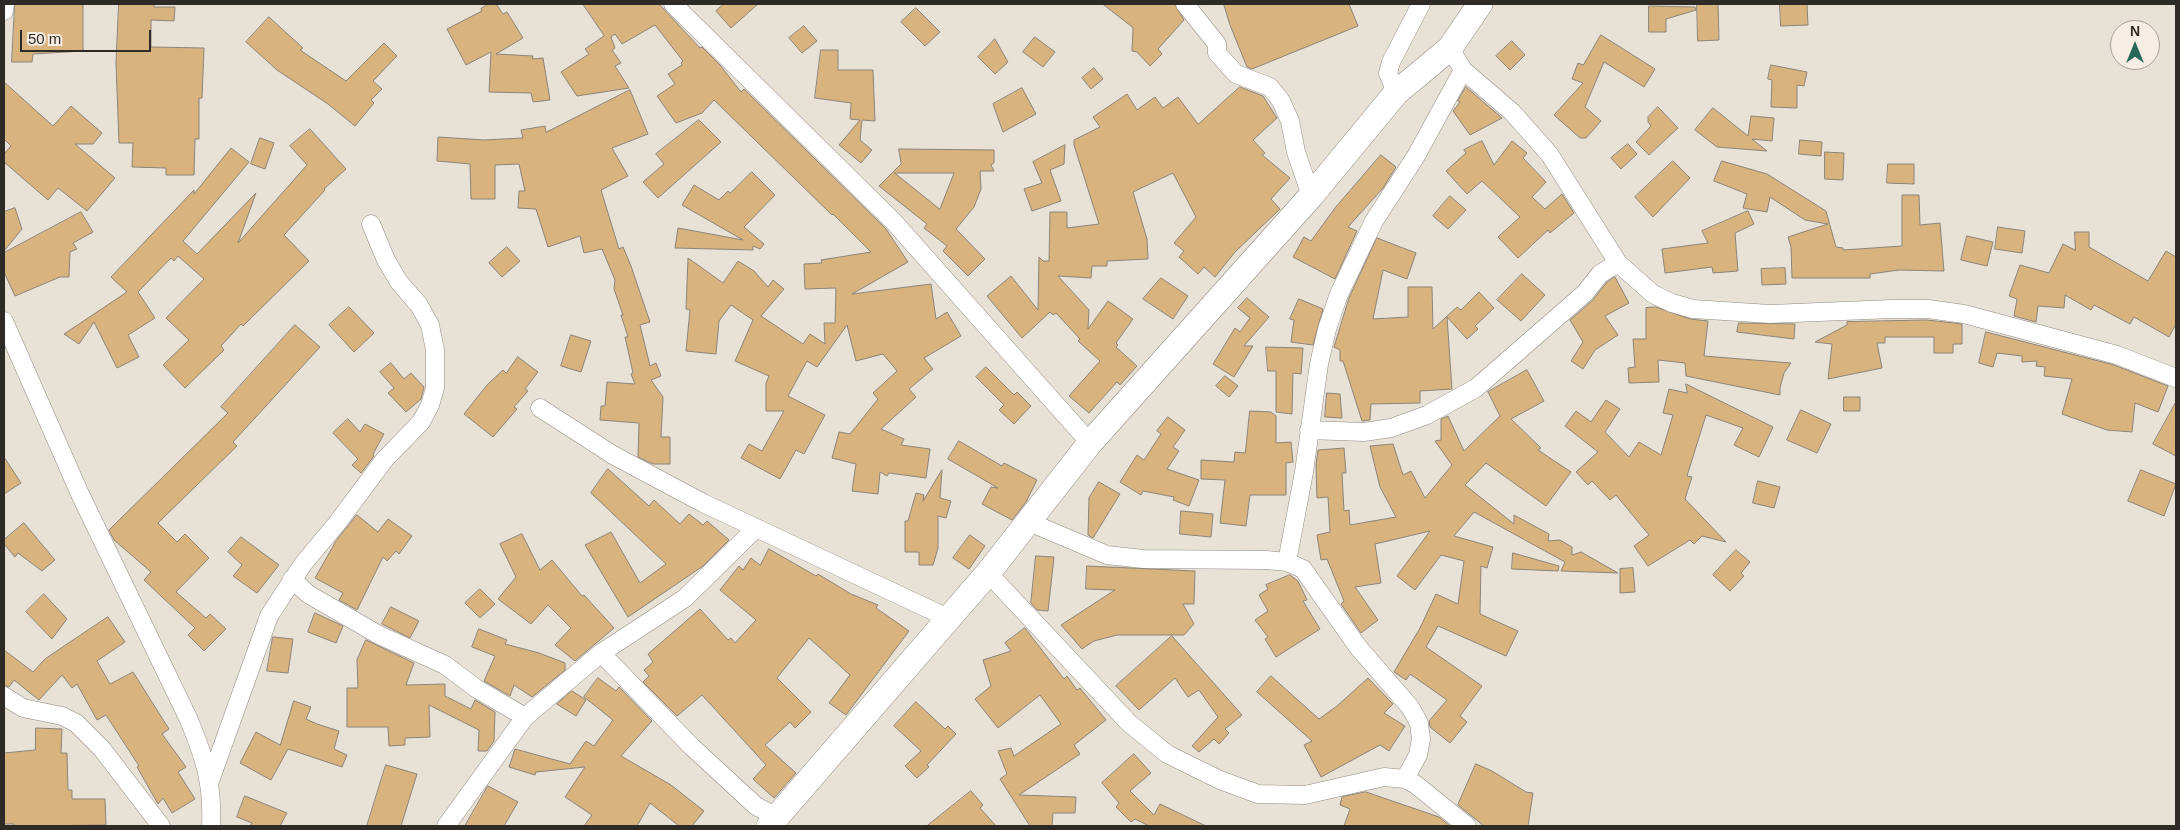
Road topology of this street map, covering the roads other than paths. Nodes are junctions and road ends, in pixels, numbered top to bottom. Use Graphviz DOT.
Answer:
graph roads {
  1 [pos="5,4"];
  2 [pos="674,4"];
  3 [pos="1185,4"];
  4 [pos="1421,4"];
  5 [pos="1480,4"];
  6 [pos="4,11"];
  7 [pos="1450,48"];
  8 [pos="1463,70"];
  9 [pos="1396,93"];
  10 [pos="1311,196"];
  11 [pos="371,224"];
  12 [pos="1618,263"];
  13 [pos="4,321"];
  14 [pos="2176,378"];
  15 [pos="540,408"];
  16 [pos="1309,430"];
  17 [pos="1090,443"];
  18 [pos="1029,522"];
  19 [pos="756,528"];
  20 [pos="1287,562"];
  21 [pos="988,573"];
  22 [pos="292,579"];
  23 [pos="950,619"];
  24 [pos="601,654"];
  25 [pos="4,696"];
  26 [pos="525,717"];
  27 [pos="1405,779"];
  28 [pos="210,781"];
  29 [pos="773,821"];
  30 [pos="161,826"];
  31 [pos="211,826"];
  32 [pos="446,826"];
  33 [pos="1467,826"];
  1 -- 6 [label="street"];
  2 -- 17 [label="street"];
  3 -- 10 [label="street"];
  4 -- 9 [label="street"];
  5 -- 7 [label="street"];
  7 -- 8 [label="street"];
  7 -- 9 [label="street"];
  8 -- 12 [label="street"];
  8 -- 16 [label="street"];
  9 -- 10 [label="street"];
  10 -- 17 [label="street"];
  11 -- 22 [label="street"];
  12 -- 14 [label="street"];
  12 -- 16 [label="street"];
  13 -- 28 [label="street"];
  15 -- 19 [label="street"];
  16 -- 20 [label="street"];
  17 -- 18 [label="street"];
  18 -- 20 [label="street"];
  18 -- 21 [label="street"];
  19 -- 23 [label="street"];
  19 -- 24 [label="street"];
  20 -- 27 [label="street"];
  21 -- 23 [label="street"];
  21 -- 27 [label="street"];
  22 -- 26 [label="street"];
  22 -- 28 [label="street"];
  23 -- 29 [label="street"];
  24 -- 26 [label="street"];
  24 -- 29 [label="street"];
  25 -- 30 [label="street"];
  26 -- 32 [label="street"];
  27 -- 33 [label="street"];
  28 -- 31 [label="street"];
}
